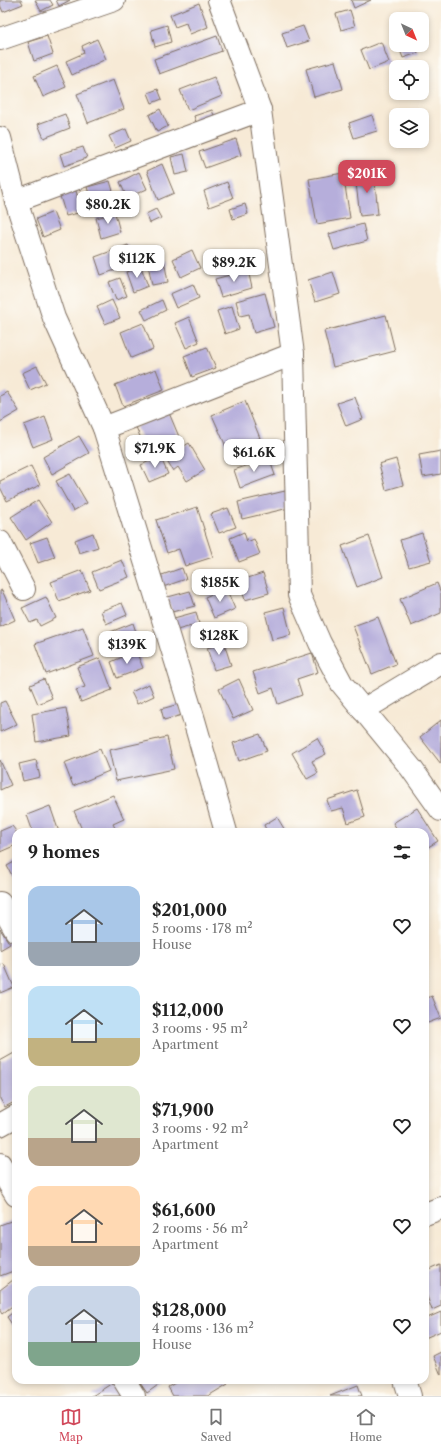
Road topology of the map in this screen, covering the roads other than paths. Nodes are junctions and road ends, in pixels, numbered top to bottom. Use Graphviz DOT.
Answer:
graph roads {
  1 [pos="114,0"];
  2 [pos="219,0"];
  3 [pos="0,39"];
  4 [pos="260,110"];
  5 [pos="0,138"];
  6 [pos="16,201"];
  7 [pos="293,354"];
  8 [pos="104,428"];
  9 [pos="0,542"];
  10 [pos="24,589"];
  11 [pos="441,663"];
  12 [pos="363,710"];
  13 [pos="441,810"];
  14 [pos="225,828"];
  15 [pos="0,903"];
  16 [pos="12,924"];
  17 [pos="12,1118"];
  18 [pos="0,1125"];
  19 [pos="441,1208"];
  20 [pos="429,1212"];
  21 [pos="126,1384"];
  22 [pos="406,1384"];
  23 [pos="134,1396"];
  24 [pos="410,1396"];
  1 -- 3 [label="street"];
  2 -- 4 [label="street"];
  4 -- 6 [label="street"];
  4 -- 7 [label="street"];
  5 -- 6 [label="street"];
  6 -- 8 [label="street"];
  7 -- 8 [label="street"];
  7 -- 12 [label="street"];
  8 -- 14 [label="street"];
  9 -- 10 [label="street"];
  11 -- 12 [label="street"];
  12 -- 13 [label="street"];
  15 -- 16 [label="street"];
  17 -- 18 [label="street"];
  19 -- 20 [label="street"];
  21 -- 23 [label="street"];
  22 -- 24 [label="street"];
}
